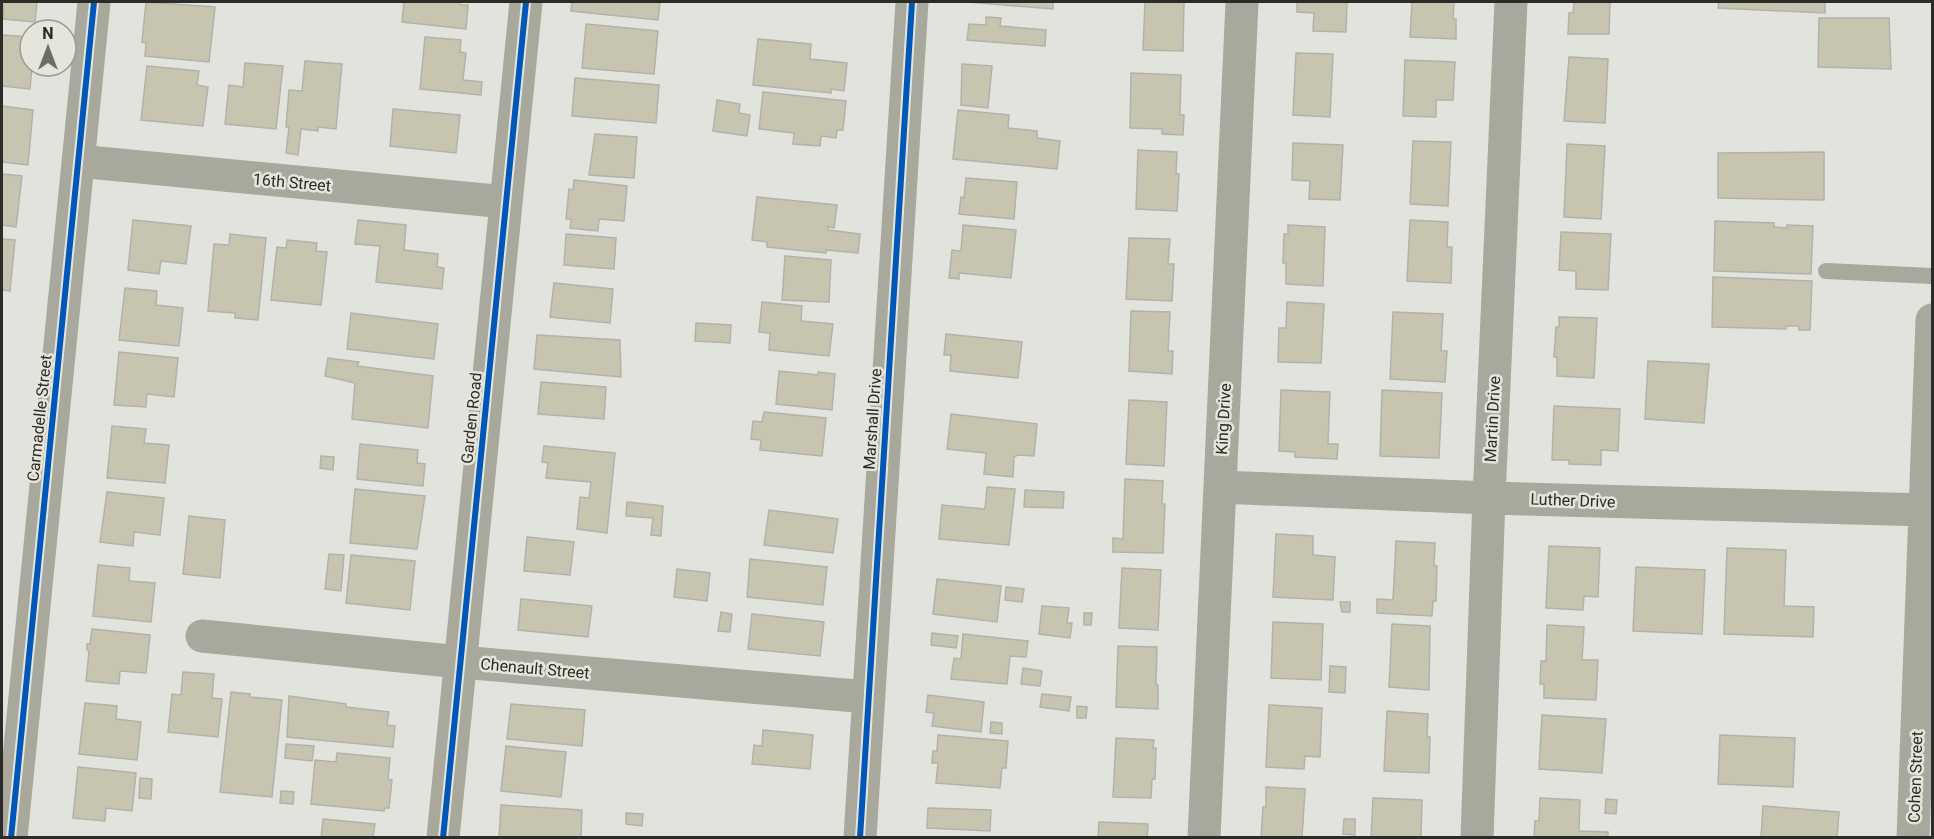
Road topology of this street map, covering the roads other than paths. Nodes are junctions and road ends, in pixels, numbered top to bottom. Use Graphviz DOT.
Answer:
graph roads {
  1 [pos="94,2"];
  2 [pos="526,2"];
  3 [pos="912,2"];
  4 [pos="1242,2"];
  5 [pos="1511,2"];
  6 [pos="78,161"];
  7 [pos="506,202"];
  8 [pos="1826,271"];
  9 [pos="1932,276"];
  10 [pos="1932,320"];
  11 [pos="1220,488"];
  12 [pos="1489,498"];
  13 [pos="1926,510"];
  14 [pos="202,636"];
  15 [pos="460,662"];
  16 [pos="868,697"];
  17 [pos="11,837"];
  18 [pos="443,837"];
  19 [pos="860,837"];
  20 [pos="1204,837"];
  21 [pos="1477,837"];
  22 [pos="1912,837"];
  1 -- 6 [label="street, Carmadelle Street"];
  2 -- 7 [label="street, Garden Road"];
  3 -- 16 [label="street, Marshall Drive"];
  4 -- 11 [label="street, King Drive"];
  5 -- 12 [label="street, Martin Drive"];
  6 -- 7 [label="street, 16th Street"];
  6 -- 17 [label="street, Carmadelle Street"];
  7 -- 15 [label="street, Garden Road"];
  8 -- 9 [label="lane"];
  10 -- 13 [label="street, Cohen Street"];
  11 -- 12 [label="street, Luther Drive"];
  11 -- 20 [label="street, King Drive"];
  12 -- 13 [label="street, Luther Drive"];
  12 -- 21 [label="street, Martin Drive"];
  13 -- 22 [label="street, Cohen Street"];
  14 -- 15 [label="street, Chenault Street"];
  15 -- 16 [label="street, Chenault Street"];
  15 -- 18 [label="street, Garden Road"];
  16 -- 19 [label="street, Marshall Drive"];
}
